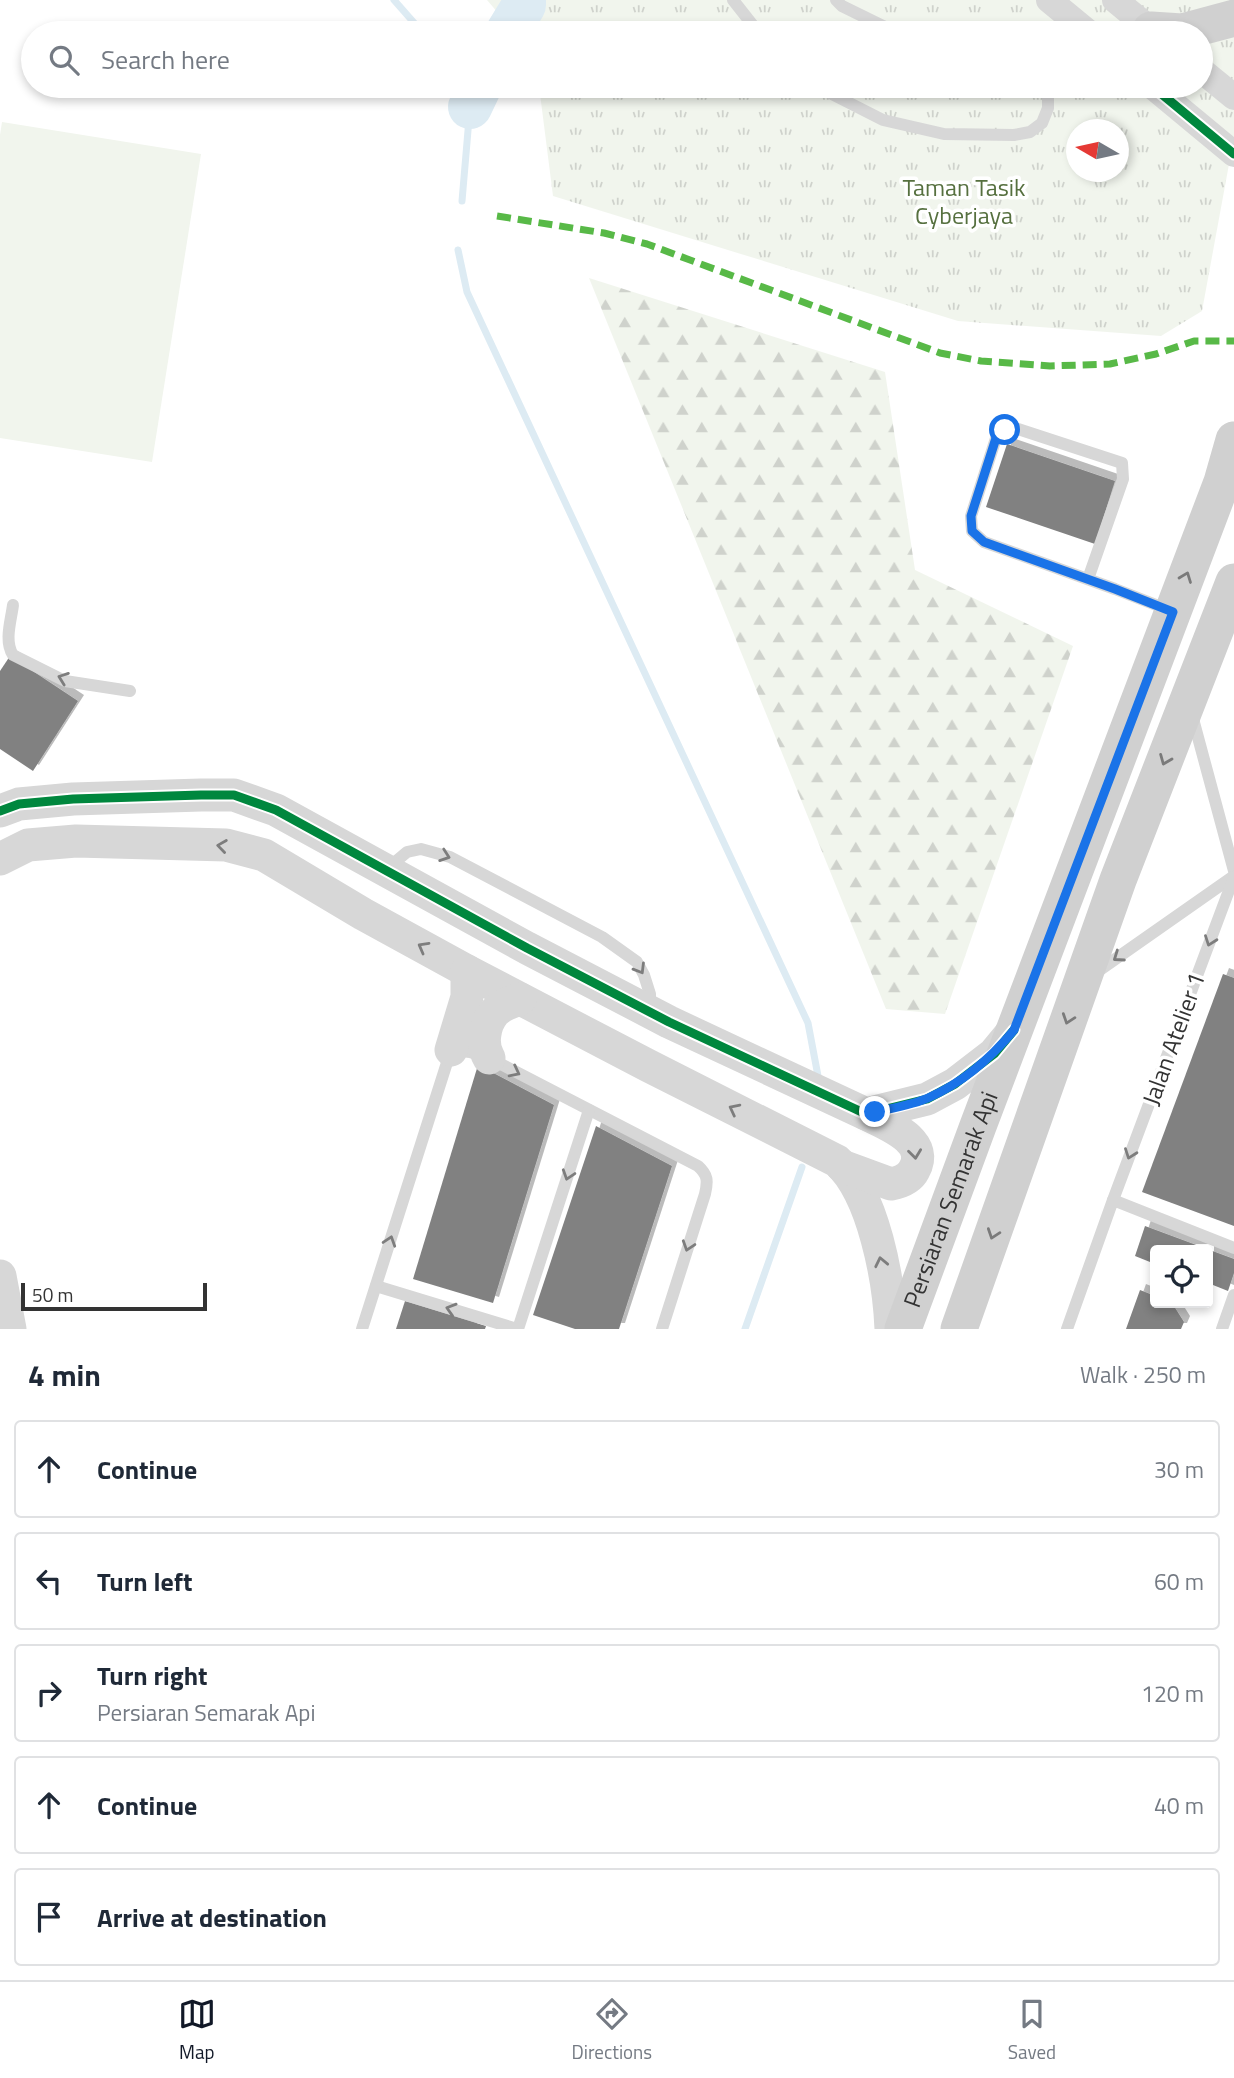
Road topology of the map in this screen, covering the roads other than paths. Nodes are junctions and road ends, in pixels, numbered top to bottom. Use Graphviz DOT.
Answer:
graph roads {
  1 [pos="733,0"];
  2 [pos="836,0"];
  3 [pos="1049,0"];
  4 [pos="1115,0"];
  5 [pos="1234,18"];
  6 [pos="750,21"];
  7 [pos="873,21"];
  8 [pos="1074,21"];
  9 [pos="1140,21"];
  10 [pos="1213,24"];
  11 [pos="1213,80"];
  12 [pos="1234,97"];
  13 [pos="840,98"];
  14 [pos="1048,98"];
  15 [pos="1166,98"];
  16 [pos="1234,154"];
  17 [pos="1234,440"];
  18 [pos="1088,579"];
  19 [pos="1234,582"];
  20 [pos="13,605"];
  21 [pos="1173,612"];
  22 [pos="130,691"];
  23 [pos="1189,701"];
  24 [pos="0,811"];
  25 [pos="0,859"];
  26 [pos="385,870"];
  27 [pos="1234,875"];
  28 [pos="467,971"];
  29 [pos="1080,985"];
  30 [pos="520,999"];
  31 [pos="650,1012"];
  32 [pos="1014,1030"];
  33 [pos="451,1051"];
  34 [pos="489,1058"];
  35 [pos="589,1110"];
  36 [pos="866,1114"];
  37 [pos="842,1166"];
  38 [pos="1114,1200"];
  39 [pos="1234,1248"];
  40 [pos="0,1276"];
  41 [pos="376,1286"];
  42 [pos="1234,1296"];
  43 [pos="9,1329"];
  44 [pos="362,1329"];
  45 [pos="517,1329"];
  46 [pos="662,1329"];
  47 [pos="891,1329"];
  48 [pos="904,1329"];
  49 [pos="959,1329"];
  50 [pos="1067,1329"];
  51 [pos="1222,1329"];
  1 -- 6 [label="lane"];
  2 -- 7 [label="lane"];
  3 -- 8 [label="street"];
  4 -- 9 [label="street"];
  5 -- 10 [label="main road"];
  11 -- 12 [label="street"];
  13 -- 14 [label="lane"];
  15 -- 16 [label="street"];
  21 -- 17 [label="main road, Persiaran Semarak Api, one-way"];
  18 -- 18 [label="lane"];
  18 -- 21 [label="lane"];
  19 -- 23 [label="main road, Persiaran Semarak Api"];
  22 -- 20 [label="lane, one-way"];
  21 -- 32 [label="main road, Persiaran Semarak Api"];
  23 -- 27 [label="lane"];
  23 -- 29 [label="main road, Persiaran Semarak Api, one-way"];
  24 -- 26 [label="street"];
  28 -- 25 [label="street, one-way"];
  26 -- 31 [label="street"];
  26 -- 31 [label="lane, one-way"];
  27 -- 29 [label="lane, one-way"];
  27 -- 38 [label="lane, Jalan Atelier 1, one-way"];
  28 -- 30 [label="street"];
  28 -- 33 [label="street"];
  29 -- 49 [label="main road, Persiaran Semarak Api, one-way"];
  30 -- 34 [label="street"];
  37 -- 30 [label="street, one-way"];
  31 -- 36 [label="street"];
  32 -- 36 [label="street"];
  32 -- 48 [label="main road, Persiaran Semarak Api"];
  33 -- 34 [label="lane"];
  41 -- 33 [label="lane, one-way"];
  34 -- 35 [label="lane, one-way"];
  35 -- 45 [label="lane, one-way"];
  35 -- 46 [label="lane, one-way"];
  36 -- 37 [label="street, one-way"];
  47 -- 37 [label="street, one-way"];
  38 -- 39 [label="lane"];
  38 -- 50 [label="lane, Jalan Atelier 1"];
  40 -- 43 [label="street"];
  41 -- 44 [label="lane"];
  45 -- 41 [label="lane, one-way"];
  42 -- 51 [label="lane"];
}
